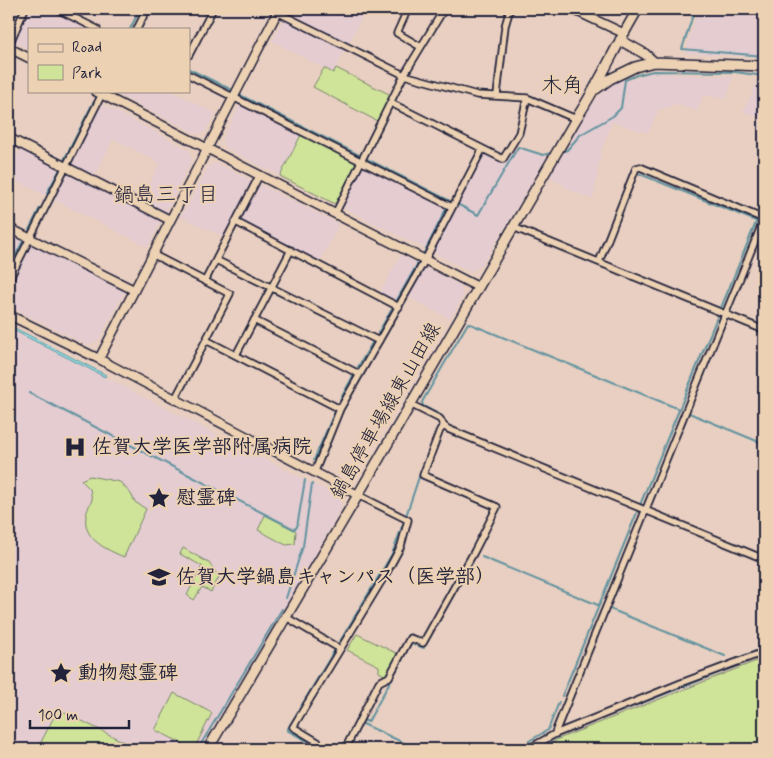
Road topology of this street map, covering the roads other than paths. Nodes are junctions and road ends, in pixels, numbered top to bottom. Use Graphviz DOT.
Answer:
graph roads {
  1 [pos="25,9"];
  2 [pos="57,9"];
  3 [pos="147,9"];
  4 [pos="213,9"];
  5 [pos="398,9"];
  6 [pos="444,9"];
  7 [pos="510,9"];
  8 [pos="572,9"];
  9 [pos="638,9"];
  10 [pos="276,10"];
  11 [pos="94,28"];
  12 [pos="137,28"];
  13 [pos="622,36"];
  14 [pos="9,47"];
  15 [pos="421,47"];
  16 [pos="190,53"];
  17 [pos="28,57"];
  18 [pos="654,62"];
  19 [pos="764,66"];
  20 [pos="190,75"];
  21 [pos="404,75"];
  22 [pos="594,91"];
  23 [pos="100,92"];
  24 [pos="236,95"];
  25 [pos="497,95"];
  26 [pos="527,98"];
  27 [pos="391,103"];
  28 [pos="576,119"];
  29 [pos="9,138"];
  30 [pos="208,149"];
  31 [pos="482,150"];
  32 [pos="363,158"];
  33 [pos="66,167"];
  34 [pos="259,176"];
  35 [pos="453,204"];
  36 [pos="335,214"];
  37 [pos="764,219"];
  38 [pos="170,220"];
  39 [pos="236,222"];
  40 [pos="513,227"];
  41 [pos="9,228"];
  42 [pos="30,238"];
  43 [pos="291,250"];
  44 [pos="152,254"];
  45 [pos="216,260"];
  46 [pos="425,260"];
  47 [pos="599,262"];
  48 [pos="9,280"];
  49 [pos="205,280"];
  50 [pos="271,287"];
  51 [pos="478,287"];
  52 [pos="134,290"];
  53 [pos="399,307"];
  54 [pos="725,314"];
  55 [pos="9,315"];
  56 [pos="254,320"];
  57 [pos="764,330"];
  58 [pos="206,340"];
  59 [pos="379,340"];
  60 [pos="236,355"];
  61 [pos="99,359"];
  62 [pos="360,374"];
  63 [pos="175,400"];
  64 [pos="410,404"];
  65 [pos="340,409"];
  66 [pos="444,426"];
  67 [pos="315,471"];
  68 [pos="358,495"];
  69 [pos="645,510"];
  70 [pos="764,559"];
  71 [pos="286,616"];
  72 [pos="340,649"];
  73 [pos="764,652"];
  74 [pos="555,734"];
  75 [pos="316,748"];
  76 [pos="209,749"];
  77 [pos="345,749"];
  78 [pos="528,749"];
  1 -- 14 [label="street"];
  2 -- 11 [label="street"];
  3 -- 12 [label="street"];
  4 -- 16 [label="street"];
  5 -- 15 [label="street"];
  6 -- 15 [label="street"];
  7 -- 25 [label="street"];
  8 -- 13 [label="street"];
  9 -- 13 [label="main road, 鍋島停車場線東山田線"];
  10 -- 21 [label="street"];
  10 -- 24 [label="street"];
  13 -- 18 [label="main road"];
  13 -- 22 [label="main road, 鍋島停車場線東山田線"];
  14 -- 17 [label="street"];
  15 -- 21 [label="street"];
  18 -- 19 [label="main road, 鍋島停車場線東山田線"];
  18 -- 22 [label="main road, 鍋島停車場線東山田線"];
  20 -- 24 [label="street"];
  21 -- 25 [label="street"];
  21 -- 27 [label="street"];
  22 -- 28 [label="main road, 鍋島停車場線東山田線"];
  23 -- 30 [label="street"];
  23 -- 33 [label="street"];
  24 -- 30 [label="street"];
  24 -- 32 [label="street"];
  25 -- 26 [label="street"];
  26 -- 28 [label="street"];
  26 -- 31 [label="street"];
  27 -- 31 [label="street"];
  27 -- 32 [label="street"];
  28 -- 40 [label="main road, 鍋島停車場線東山田線"];
  29 -- 33 [label="street"];
  30 -- 34 [label="street"];
  30 -- 38 [label="street"];
  31 -- 35 [label="street"];
  32 -- 35 [label="street"];
  32 -- 36 [label="street"];
  33 -- 38 [label="street"];
  33 -- 42 [label="street"];
  34 -- 36 [label="street"];
  34 -- 39 [label="street"];
  35 -- 46 [label="street"];
  36 -- 46 [label="street"];
  37 -- 47 [label="street"];
  37 -- 54 [label="street"];
  38 -- 44 [label="street"];
  39 -- 43 [label="street"];
  39 -- 45 [label="street"];
  40 -- 47 [label="street"];
  40 -- 51 [label="main road, 鍋島停車場線東山田線"];
  41 -- 42 [label="street"];
  42 -- 48 [label="street"];
  42 -- 52 [label="street"];
  43 -- 50 [label="street"];
  43 -- 53 [label="street"];
  44 -- 49 [label="street"];
  44 -- 52 [label="street"];
  45 -- 49 [label="street"];
  45 -- 50 [label="street"];
  46 -- 51 [label="street"];
  46 -- 53 [label="street"];
  47 -- 54 [label="street"];
  49 -- 58 [label="street"];
  50 -- 56 [label="street"];
  50 -- 59 [label="street"];
  51 -- 64 [label="main road, 鍋島停車場線東山田線"];
  52 -- 61 [label="street"];
  53 -- 59 [label="street"];
  54 -- 57 [label="street"];
  54 -- 69 [label="street"];
  55 -- 61 [label="street"];
  56 -- 60 [label="street"];
  56 -- 62 [label="street"];
  58 -- 60 [label="street"];
  58 -- 63 [label="street"];
  59 -- 62 [label="street"];
  60 -- 65 [label="street"];
  61 -- 63 [label="street"];
  62 -- 65 [label="street"];
  63 -- 67 [label="street"];
  64 -- 66 [label="street"];
  64 -- 68 [label="main road, 鍋島停車場線東山田線"];
  65 -- 67 [label="street"];
  66 -- 69 [label="street"];
  66 -- 77 [label="street"];
  67 -- 68 [label="street"];
  68 -- 71 [label="main road, 鍋島停車場線東山田線"];
  68 -- 72 [label="street"];
  69 -- 70 [label="street"];
  69 -- 74 [label="street"];
  71 -- 72 [label="street"];
  71 -- 76 [label="main road, 鍋島停車場線東山田線"];
  72 -- 75 [label="street"];
  73 -- 74 [label="street"];
  74 -- 78 [label="street"];
}
